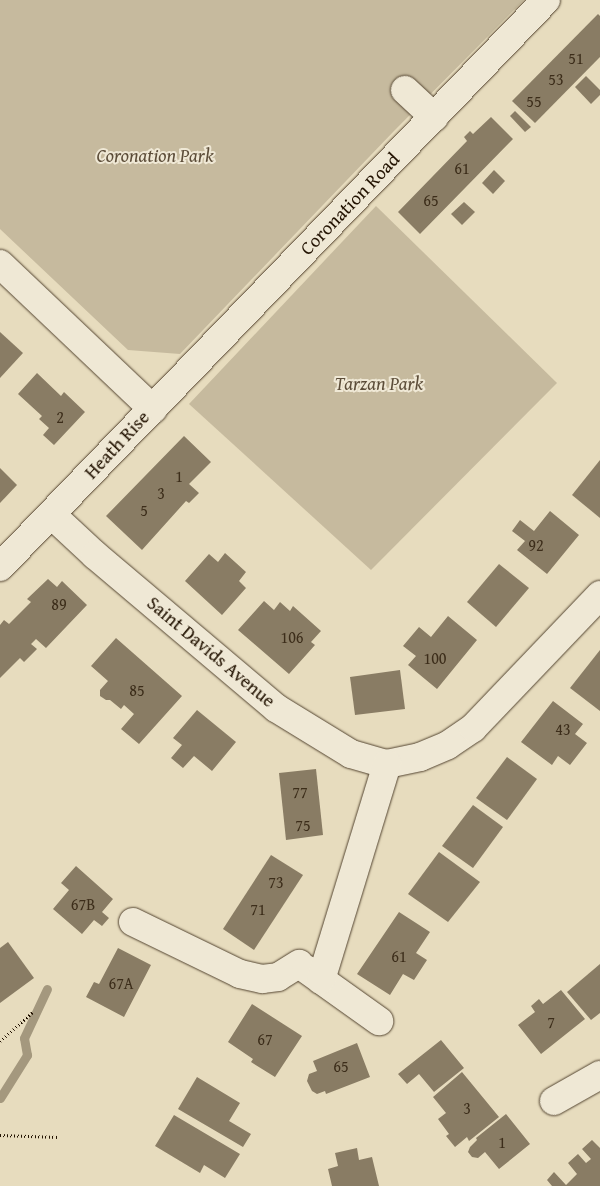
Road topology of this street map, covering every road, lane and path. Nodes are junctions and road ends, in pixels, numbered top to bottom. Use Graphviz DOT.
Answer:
graph roads {
  1 [pos="546,0"];
  2 [pos="405,90"];
  3 [pos="434,117"];
  4 [pos="0,264"];
  5 [pos="153,409"];
  6 [pos="52,514"];
  7 [pos="0,567"];
  8 [pos="600,596"];
  9 [pos="387,764"];
  10 [pos="133,922"];
  11 [pos="321,980"];
  12 [pos="34,1011"];
  13 [pos="379,1021"];
  14 [pos="0,1041"];
  15 [pos="600,1075"];
  16 [pos="554,1101"];
  17 [pos="0,1135"];
  18 [pos="58,1138"];
  1 -- 3 [label="street, Coronation Road"];
  2 -- 3 [label="street"];
  3 -- 5 [label="street, Coronation Road"];
  4 -- 5 [label="street, Heath Rise"];
  5 -- 6 [label="street, Heath Rise"];
  6 -- 7 [label="street, Heath Rise"];
  6 -- 9 [label="street, Saint Davids Avenue"];
  8 -- 9 [label="street, Saint Davids Avenue"];
  9 -- 11 [label="street"];
  10 -- 11 [label="street"];
  11 -- 13 [label="street"];
  12 -- 14 [label="path"];
  15 -- 16 [label="street"];
  17 -- 18 [label="path"];
}
